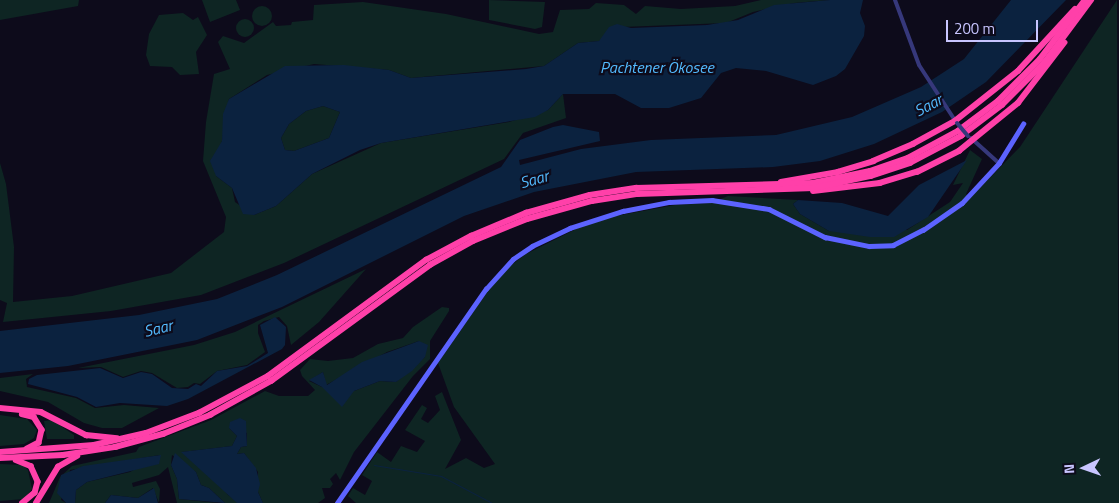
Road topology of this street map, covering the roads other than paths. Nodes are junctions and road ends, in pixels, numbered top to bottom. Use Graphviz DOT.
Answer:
graph roads {
  1 [pos="895,0"];
  2 [pos="1084,0"];
  3 [pos="1091,0"];
  4 [pos="1081,15"];
  5 [pos="955,121"];
  6 [pos="1023,124"];
  7 [pos="974,142"];
  8 [pos="999,164"];
  9 [pos="764,186"];
  10 [pos="774,191"];
  11 [pos="428,262"];
  12 [pos="414,271"];
  13 [pos="0,410"];
  14 [pos="130,437"];
  15 [pos="95,451"];
  16 [pos="0,452"];
  17 [pos="11,455"];
  18 [pos="0,458"];
  19 [pos="24,503"];
  20 [pos="36,503"];
  21 [pos="336,503"];
  1 -- 5 [label="street"];
  2 -- 5 [label="highway"];
  2 -- 9 [label="highway"];
  3 -- 4 [label="highway"];
  4 -- 7 [label="highway"];
  4 -- 10 [label="highway"];
  5 -- 7 [label="street, bridge"];
  5 -- 9 [label="highway"];
  6 -- 8 [label="main road"];
  7 -- 8 [label="street"];
  7 -- 10 [label="highway"];
  8 -- 21 [label="main road"];
  9 -- 11 [label="highway"];
  10 -- 11 [label="highway"];
  11 -- 12 [label="highway"];
  12 -- 14 [label="highway"];
  12 -- 15 [label="highway"];
  13 -- 14 [label="highway"];
  13 -- 17 [label="highway"];
  14 -- 17 [label="highway"];
  15 -- 17 [label="highway"];
  15 -- 20 [label="highway"];
  16 -- 17 [label="highway"];
  17 -- 18 [label="highway"];
  17 -- 19 [label="highway"];
}
